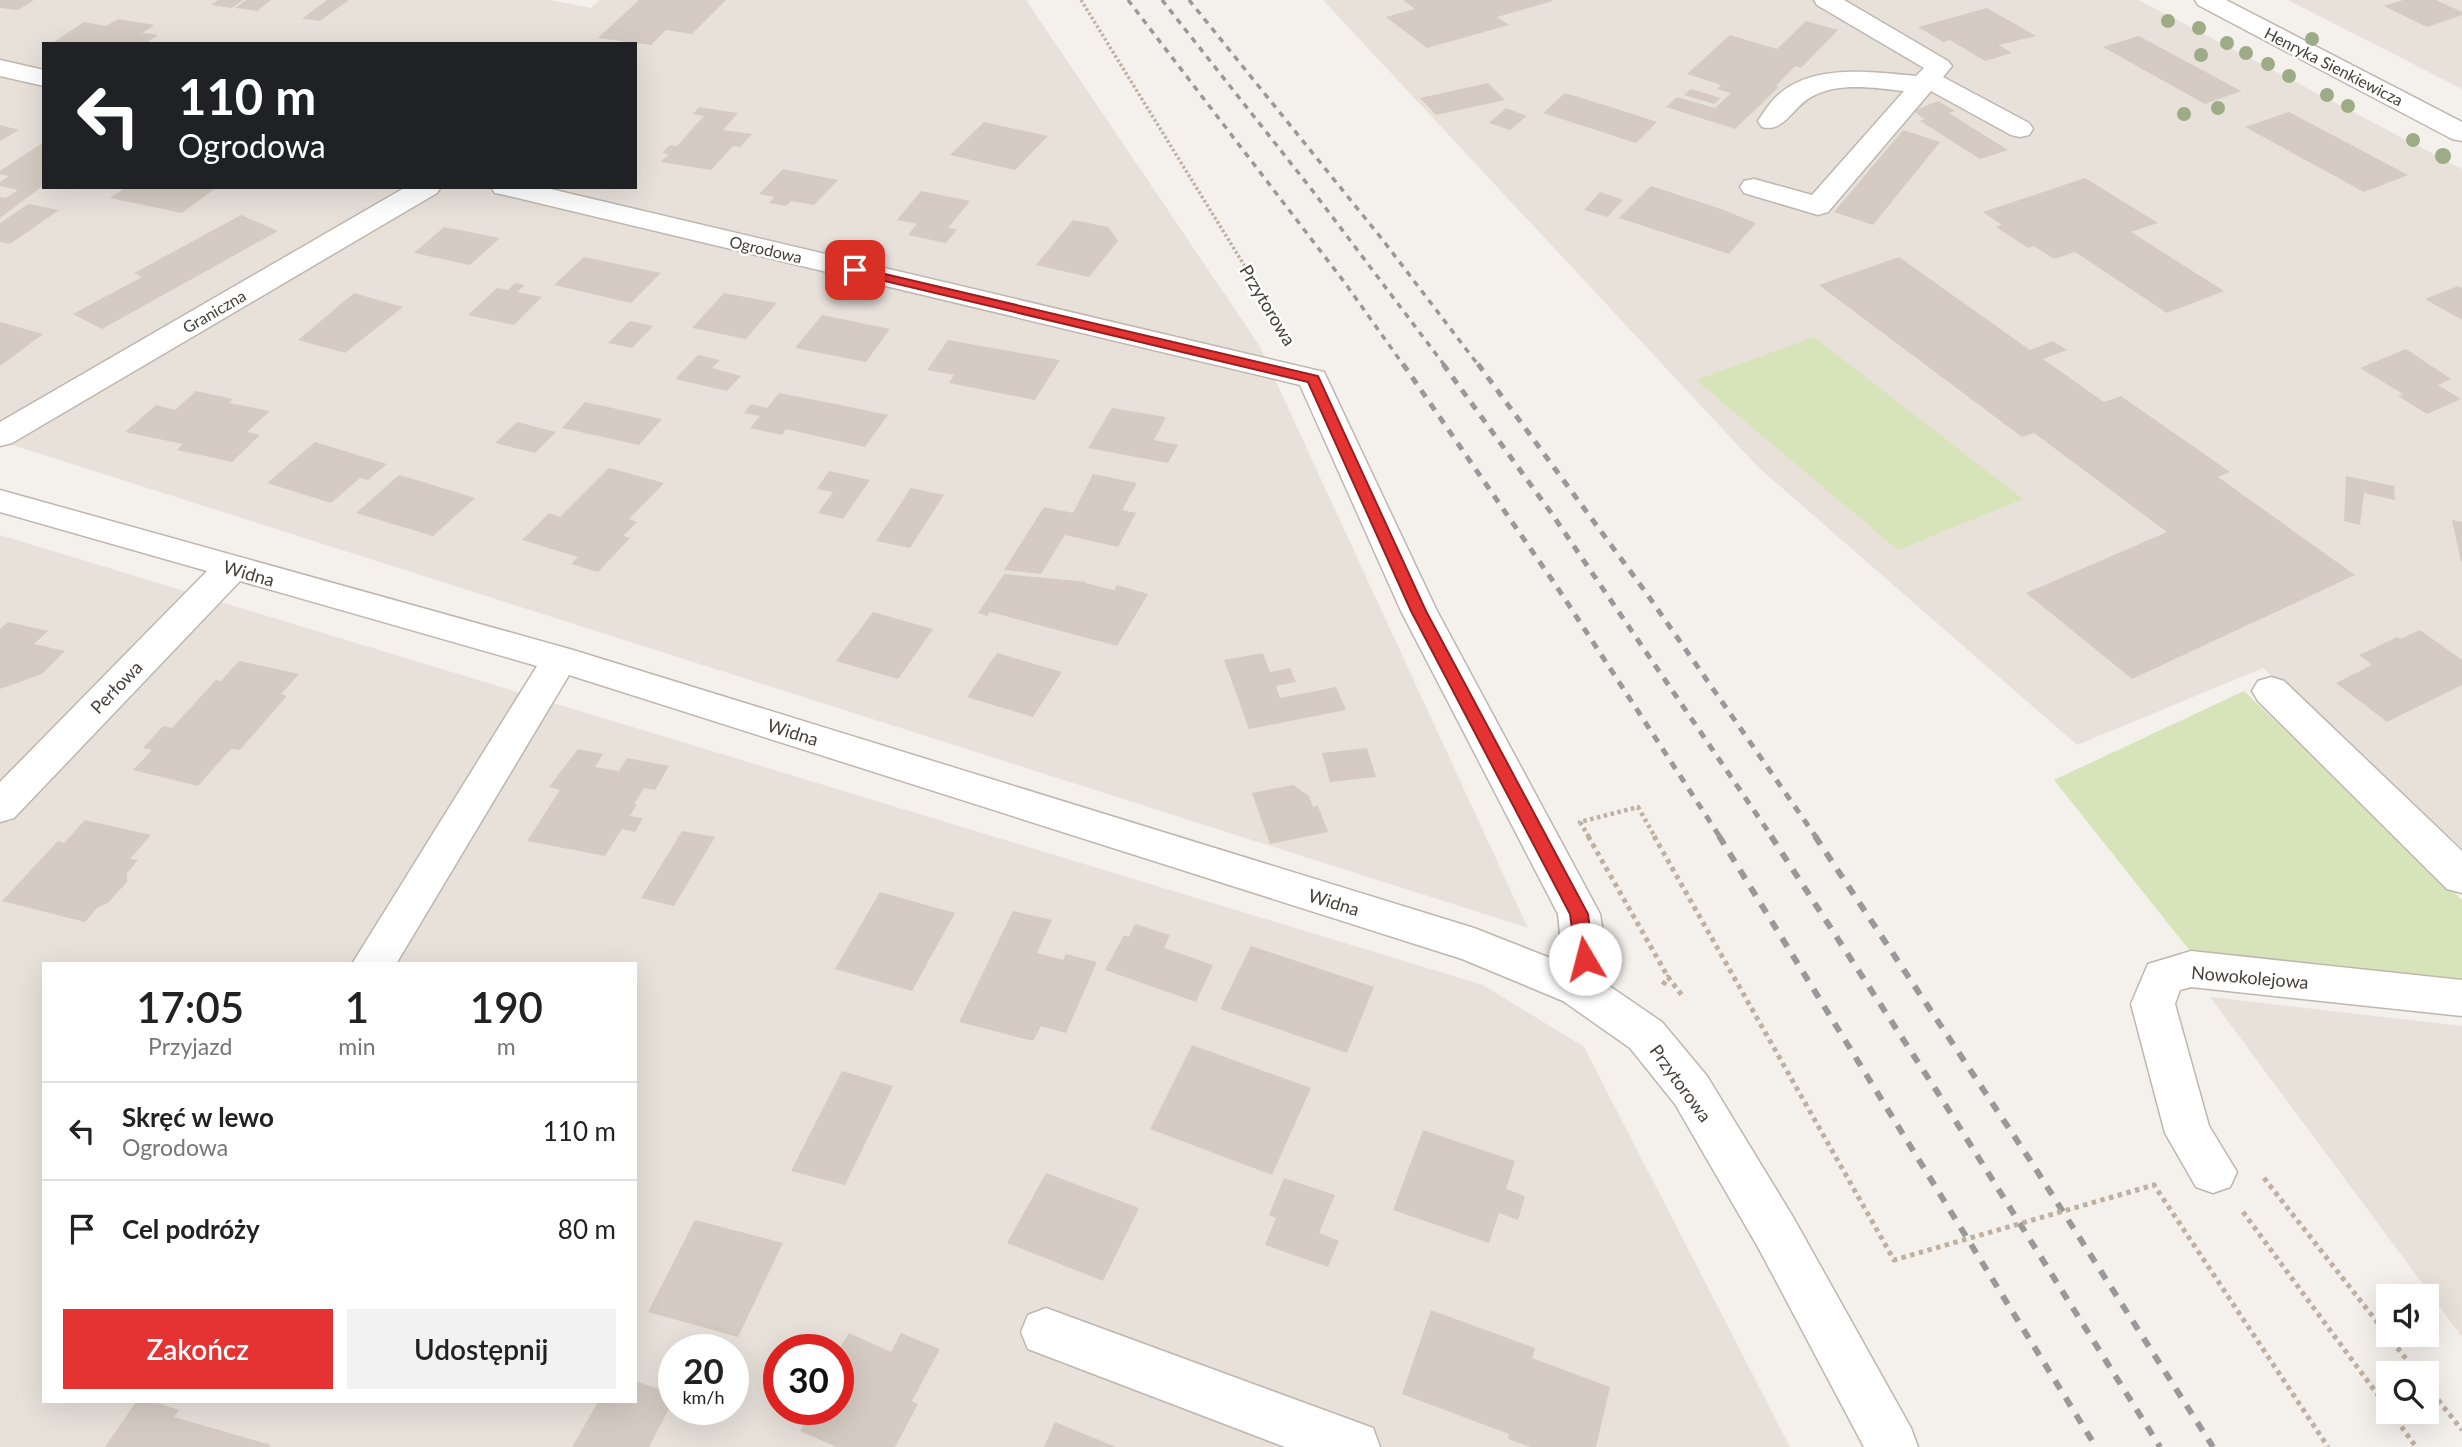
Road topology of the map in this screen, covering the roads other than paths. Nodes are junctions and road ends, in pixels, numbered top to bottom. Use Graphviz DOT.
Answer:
graph roads {
  1 [pos="1826,0"];
  2 [pos="2207,0"];
  3 [pos="0,68"];
  4 [pos="42,78"];
  5 [pos="1925,82"];
  6 [pos="1771,121"];
  7 [pos="2020,129"];
  8 [pos="2462,133"];
  9 [pos="1754,187"];
  10 [pos="425,189"];
  11 [pos="513,189"];
  12 [pos="0,436"];
  13 [pos="0,501"];
  14 [pos="231,568"];
  15 [pos="560,659"];
  16 [pos="2270,691"];
  17 [pos="0,807"];
  18 [pos="2462,877"];
  19 [pos="374,962"];
  20 [pos="1578,988"];
  21 [pos="2462,998"];
  22 [pos="2213,1172"];
  23 [pos="1046,1332"];
  24 [pos="1354,1447"];
  25 [pos="1892,1447"];
  1 -- 5 [label="street"];
  2 -- 8 [label="street, Henryka Sienkiewicza"];
  3 -- 4 [label="street"];
  5 -- 6 [label="street"];
  5 -- 7 [label="street"];
  5 -- 9 [label="street"];
  10 -- 12 [label="street, Graniczna"];
  11 -- 20 [label="street, Ogrodowa"];
  13 -- 14 [label="street, Widna"];
  14 -- 15 [label="street, Widna"];
  14 -- 17 [label="street, Perłowa"];
  15 -- 19 [label="street"];
  15 -- 20 [label="street, Widna"];
  16 -- 18 [label="street"];
  20 -- 25 [label="street, Przytorowa"];
  21 -- 22 [label="street, Nowokolejowa"];
  23 -- 24 [label="street"];
}
